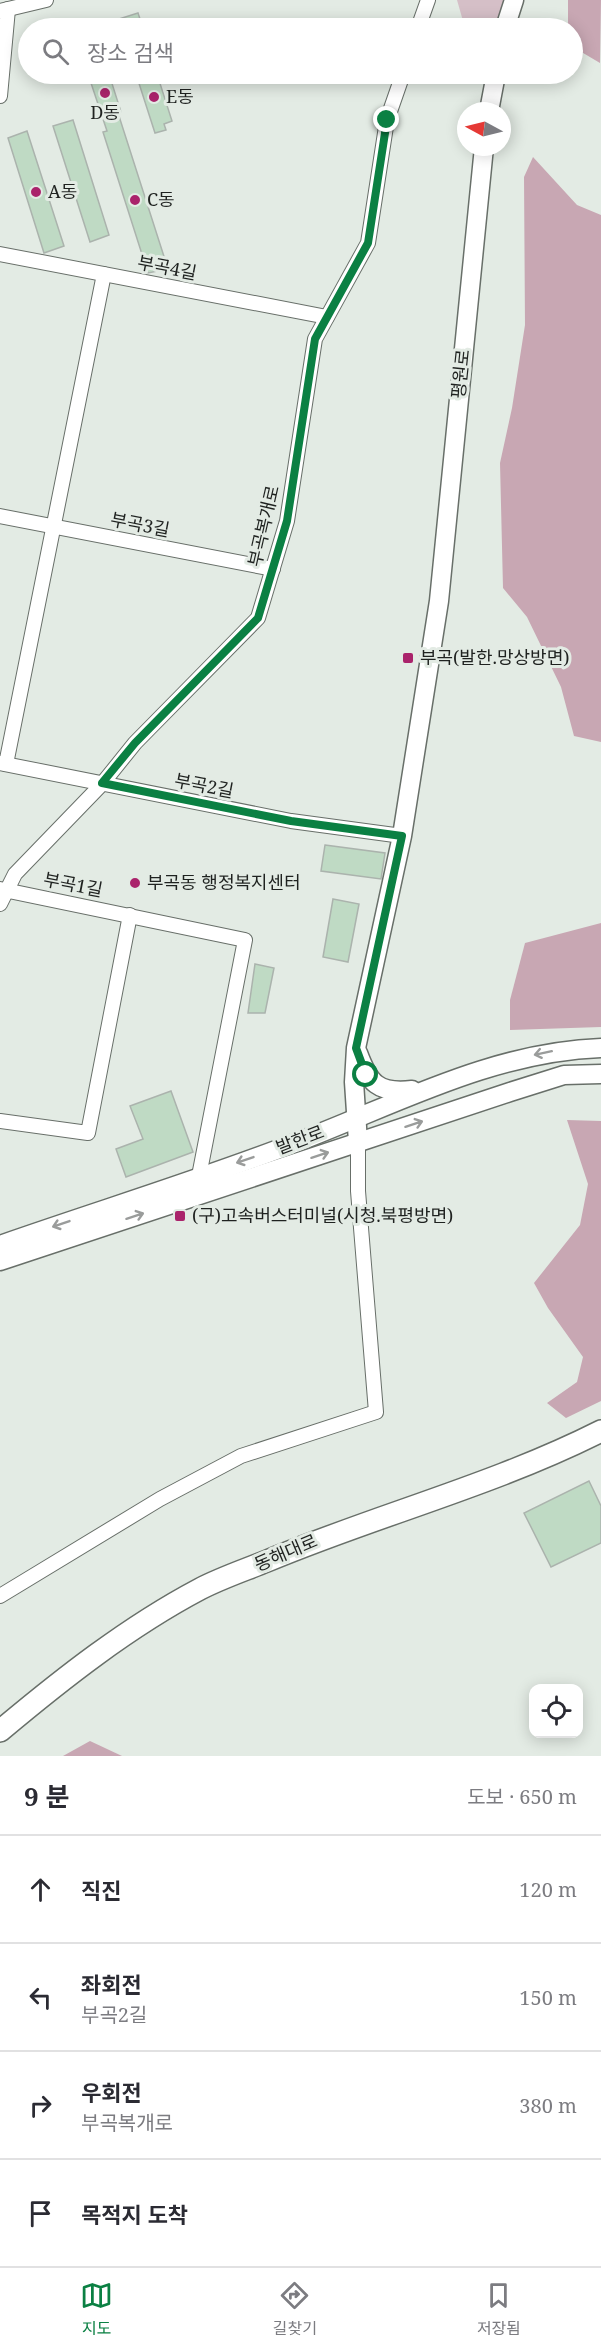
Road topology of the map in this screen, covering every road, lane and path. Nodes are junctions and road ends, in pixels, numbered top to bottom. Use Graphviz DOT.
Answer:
graph roads {
  1 [pos="46,0"];
  2 [pos="428,0"];
  3 [pos="514,0"];
  4 [pos="4,10"];
  5 [pos="422,18"];
  6 [pos="508,18"];
  7 [pos="400,84"];
  8 [pos="494,84"];
  9 [pos="0,96"];
  10 [pos="491,102"];
  11 [pos="483,156"];
  12 [pos="0,254"];
  13 [pos="104,274"];
  14 [pos="327,317"];
  15 [pos="0,516"];
  16 [pos="53,528"];
  17 [pos="273,569"];
  18 [pos="3,764"];
  19 [pos="102,783"];
  20 [pos="402,836"];
  21 [pos="4,889"];
  22 [pos="0,904"];
  23 [pos="130,915"];
  24 [pos="356,1048"];
  25 [pos="601,1048"];
  26 [pos="601,1074"];
  27 [pos="422,1089"];
  28 [pos="358,1116"];
  29 [pos="0,1121"];
  30 [pos="358,1142"];
  31 [pos="199,1176"];
  32 [pos="0,1245"];
  33 [pos="0,1261"];
  34 [pos="601,1431"];
  35 [pos="0,1596"];
  36 [pos="0,1731"];
  1 -- 4 [label="street"];
  2 -- 5 [label="street"];
  3 -- 6 [label="street"];
  4 -- 9 [label="street"];
  7 -- 14 [label="street, 부곡복개로"];
  8 -- 10 [label="street"];
  11 -- 20 [label="street, 평원로"];
  12 -- 13 [label="street, 부곡4길"];
  13 -- 14 [label="street, 부곡4길"];
  13 -- 16 [label="street"];
  14 -- 17 [label="street, 부곡복개로"];
  15 -- 16 [label="street, 부곡3길"];
  16 -- 17 [label="street, 부곡3길"];
  16 -- 18 [label="street"];
  17 -- 19 [label="street, 부곡복개로"];
  18 -- 19 [label="street, 부곡2길"];
  19 -- 20 [label="street, 부곡2길"];
  19 -- 21 [label="street, 부곡복개로"];
  20 -- 24 [label="street, 평원로"];
  21 -- 22 [label="street, 부곡복개로"];
  21 -- 23 [label="street, 부곡1길"];
  23 -- 29 [label="street"];
  23 -- 31 [label="street, 부곡1길"];
  24 -- 27 [label="street"];
  24 -- 28 [label="street, 평원로"];
  25 -- 27 [label="street, 발한로, one-way"];
  30 -- 26 [label="street, 발한로, one-way"];
  27 -- 28 [label="street, 발한로"];
  28 -- 30 [label="street, 평원로"];
  28 -- 31 [label="street, 발한로, one-way"];
  33 -- 30 [label="street, 발한로, one-way"];
  30 -- 35 [label="street"];
  31 -- 32 [label="street, 발한로, one-way"];
  34 -- 36 [label="main road, 동해대로"];
}
